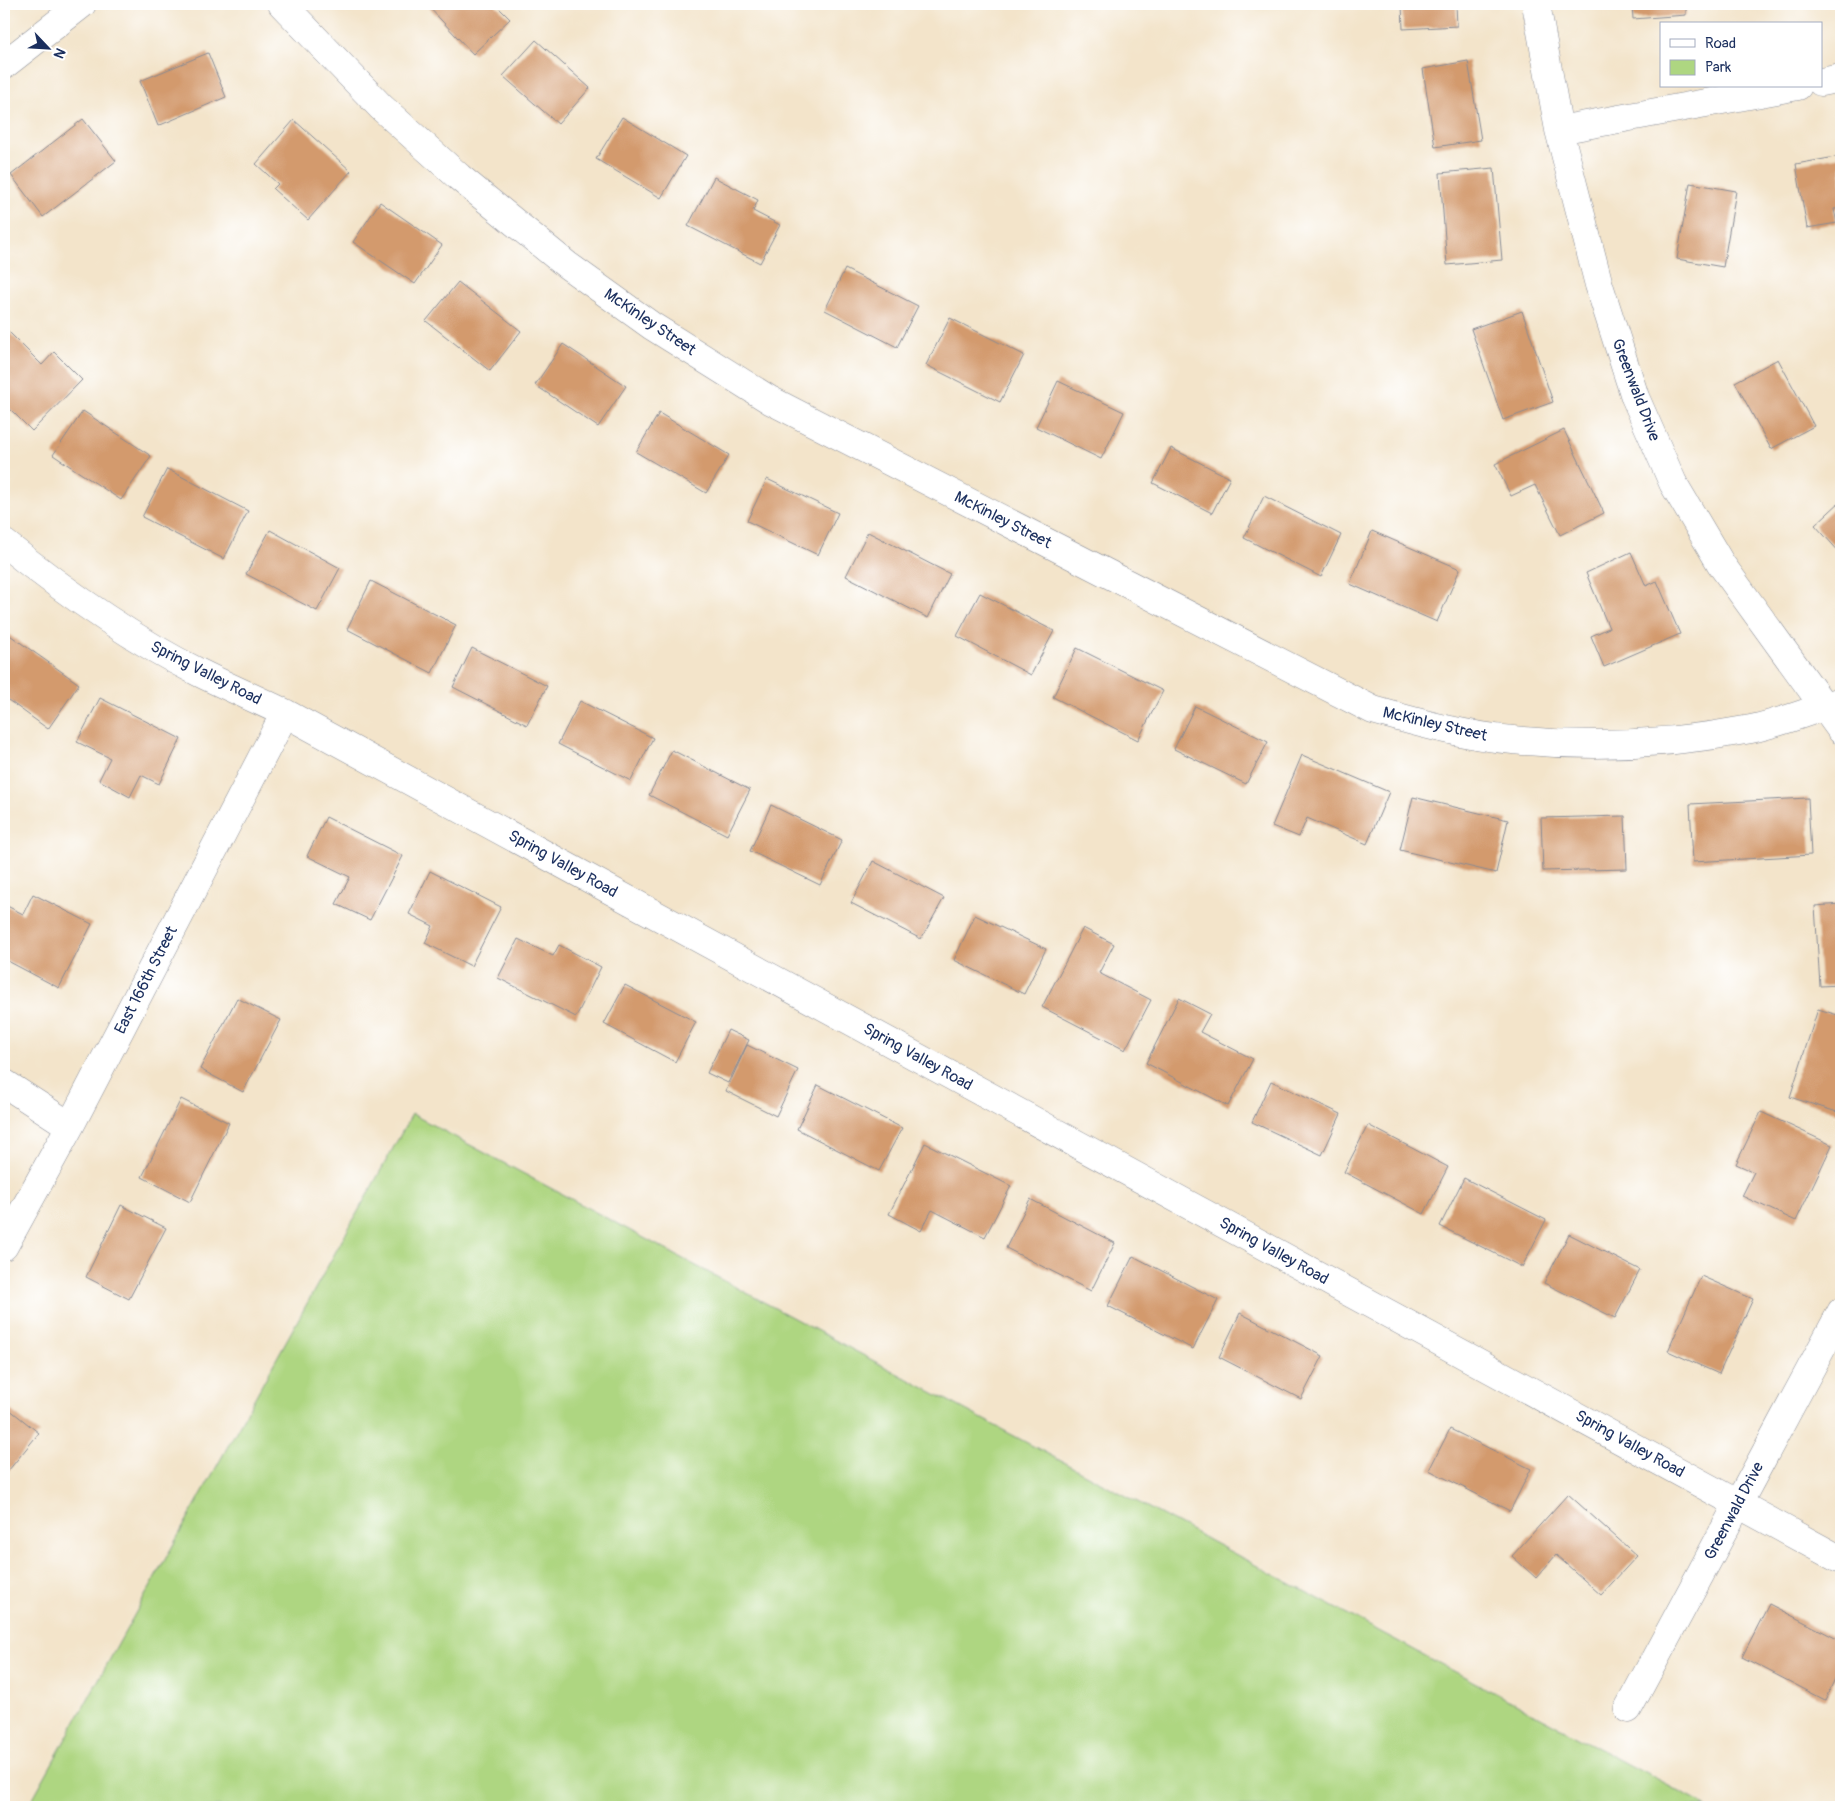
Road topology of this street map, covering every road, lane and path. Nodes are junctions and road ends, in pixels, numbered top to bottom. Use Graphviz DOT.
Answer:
graph roads {
  1 [pos="82,4"];
  2 [pos="282,4"];
  3 [pos="1536,4"];
  4 [pos="4,65"];
  5 [pos="1841,78"];
  6 [pos="1822,82"];
  7 [pos="1787,88"];
  8 [pos="1559,130"];
  9 [pos="4,543"];
  10 [pos="1832,704"];
  11 [pos="285,713"];
  12 [pos="1841,730"];
  13 [pos="4,1083"];
  14 [pos="70,1126"];
  15 [pos="4,1246"];
  16 [pos="1841,1312"];
  17 [pos="1738,1503"];
  18 [pos="1841,1560"];
  19 [pos="1628,1709"];
  1 -- 4 [label="street"];
  2 -- 10 [label="street, McKinley Street"];
  3 -- 8 [label="street, Greenwald Drive"];
  5 -- 6 [label="street"];
  7 -- 8 [label="street"];
  8 -- 10 [label="street, Greenwald Drive"];
  9 -- 11 [label="street, Spring Valley Road"];
  10 -- 12 [label="street, Greenwald Drive"];
  11 -- 14 [label="street, East 166th Street"];
  11 -- 17 [label="street, Spring Valley Road"];
  13 -- 14 [label="street"];
  14 -- 15 [label="street, East 166th Street"];
  16 -- 17 [label="street, Greenwald Drive"];
  17 -- 18 [label="street, Spring Valley Road"];
  17 -- 19 [label="street, Greenwald Drive"];
}
